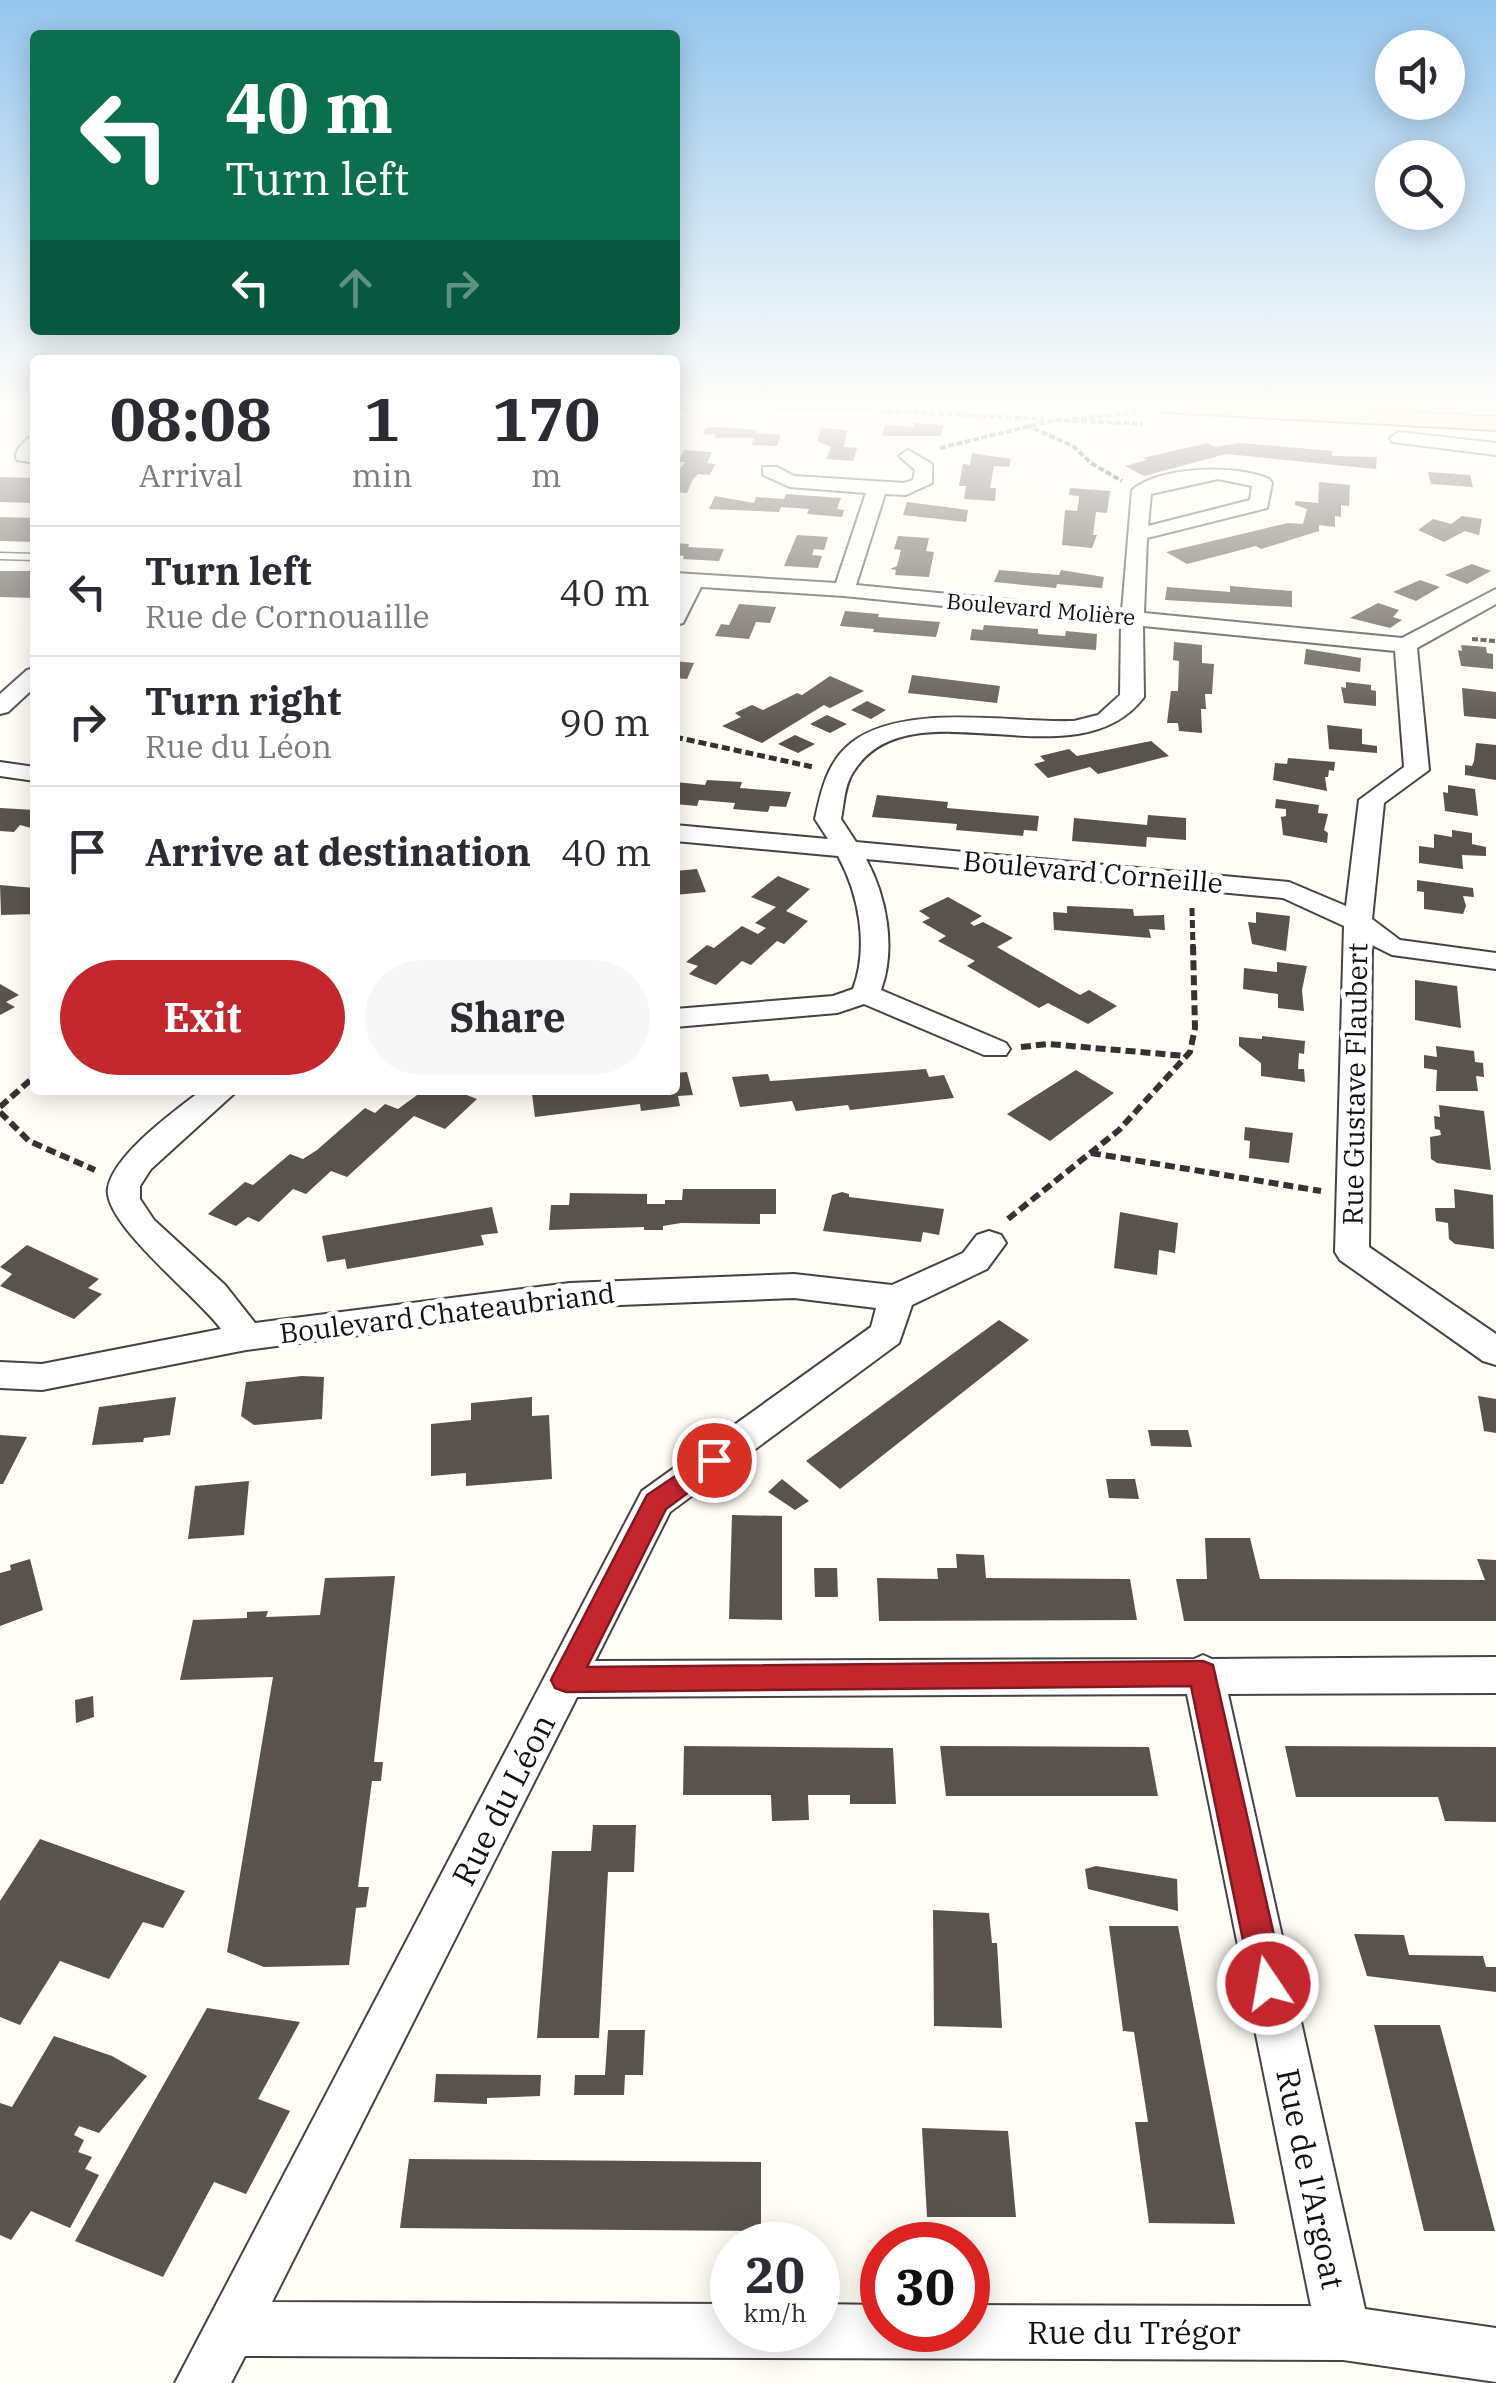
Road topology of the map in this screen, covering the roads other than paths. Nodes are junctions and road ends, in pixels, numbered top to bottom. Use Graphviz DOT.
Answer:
graph roads {
  1 [pos="869,514"];
  2 [pos="1139,514"];
  3 [pos="1224,514"];
  4 [pos="1136,534"];
  5 [pos="0,556"];
  6 [pos="30,557"];
  7 [pos="684,580"];
  8 [pos="844,590"];
  9 [pos="1496,595"];
  10 [pos="1132,617"];
  11 [pos="1406,644"];
  12 [pos="30,680"];
  13 [pos="0,707"];
  14 [pos="0,769"];
  15 [pos="30,773"];
  16 [pos="680,834"];
  17 [pos="845,849"];
  18 [pos="1358,922"];
  19 [pos="1496,961"];
  20 [pos="865,994"];
  21 [pos="680,1018"];
  22 [pos="995,1050"];
  23 [pos="217,1095"];
  24 [pos="989,1244"];
  25 [pos="896,1298"];
  26 [pos="246,1337"];
  27 [pos="1496,1352"];
  28 [pos="0,1375"];
  29 [pos="1203,1674"];
  30 [pos="1496,1674"];
  31 [pos="566,1680"];
  32 [pos="230,2329"];
  33 [pos="1342,2334"];
  34 [pos="1496,2355"];
  35 [pos="202,2383"];
  1 -- 8 [label="street"];
  2 -- 4 [label="street"];
  3 -- 4 [label="street"];
  4 -- 10 [label="street"];
  5 -- 6 [label="lane"];
  7 -- 8 [label="street, Boulevard Molière"];
  8 -- 10 [label="street, Boulevard Molière"];
  9 -- 11 [label="street"];
  10 -- 11 [label="street, Boulevard Molière"];
  10 -- 17 [label="street"];
  11 -- 18 [label="street, Rue Gustave Flaubert"];
  12 -- 13 [label="street"];
  14 -- 15 [label="street"];
  16 -- 17 [label="street, Boulevard Corneille"];
  17 -- 18 [label="street, Boulevard Corneille"];
  17 -- 20 [label="street"];
  18 -- 19 [label="street, Boulevard Corneille"];
  18 -- 27 [label="street, Rue Gustave Flaubert"];
  20 -- 21 [label="street"];
  20 -- 22 [label="street"];
  23 -- 26 [label="street"];
  24 -- 25 [label="street"];
  25 -- 26 [label="street, Boulevard Chateaubriand"];
  25 -- 31 [label="street, Rue du Léon"];
  26 -- 28 [label="street, Boulevard Chateaubriand"];
  29 -- 30 [label="street"];
  29 -- 31 [label="street"];
  29 -- 33 [label="street, Rue de l'Argoat"];
  31 -- 32 [label="street, Rue du Léon"];
  32 -- 33 [label="street, Rue du Trégor"];
  32 -- 35 [label="street, Rue du Léon"];
  33 -- 34 [label="street, Rue du Trégor"];
}
